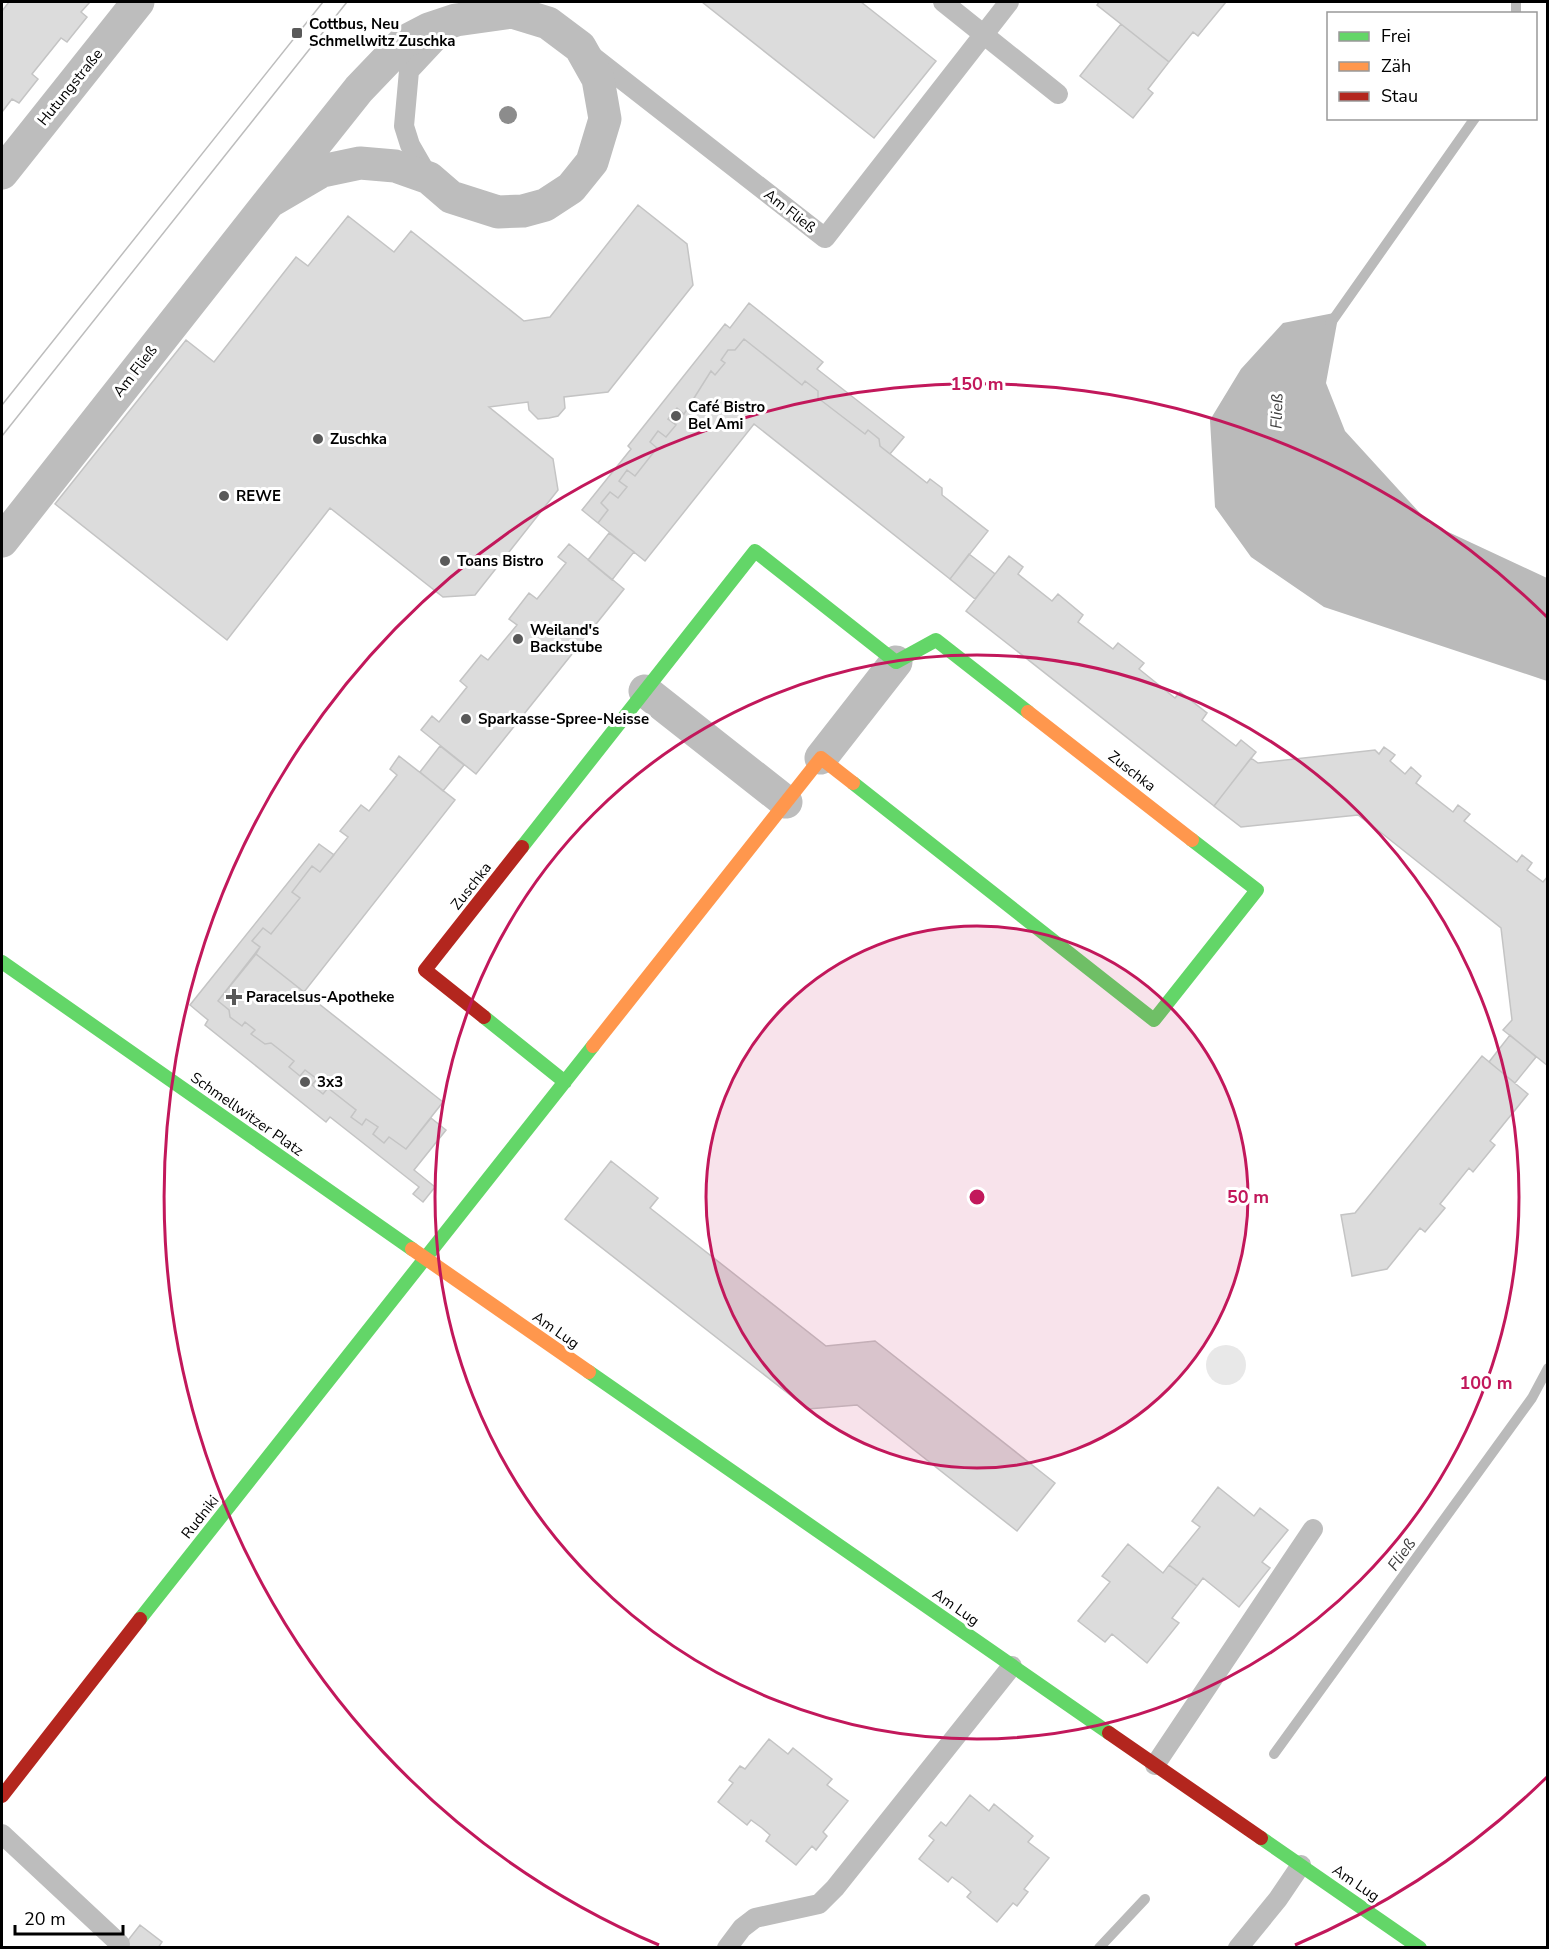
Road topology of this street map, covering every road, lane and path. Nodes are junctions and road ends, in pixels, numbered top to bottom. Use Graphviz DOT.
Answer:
graph roads {
  1 [pos="138,2"];
  2 [pos="943,2"];
  3 [pos="1009,2"];
  4 [pos="456,20"];
  5 [pos="984,34"];
  6 [pos="580,46"];
  7 [pos="1058,94"];
  8 [pos="2,173"];
  9 [pos="429,178"];
  10 [pos="269,201"];
  11 [pos="2,541"];
  12 [pos="896,662"];
  13 [pos="645,691"];
  14 [pos="821,758"];
  15 [pos="786,802"];
  16 [pos="2,962"];
  17 [pos="565,1082"];
  18 [pos="424,1258"];
  19 [pos="473,1293"];
  20 [pos="1313,1529"];
  21 [pos="1012,1666"];
  22 [pos="1155,1765"];
  23 [pos="2,1796"];
  24 [pos="2,1834"];
  25 [pos="1300,1865"];
  26 [pos="120,1944"];
  27 [pos="727,1947"];
  28 [pos="1238,1947"];
  29 [pos="1420,1947"];
  1 -- 8 [label="street, Hutungstraße"];
  2 -- 5 [label="lane"];
  3 -- 5 [label="lane, Am Fließ"];
  4 -- 6 [label="street, Am Fließ"];
  4 -- 9 [label="lane, Am Fließ"];
  4 -- 10 [label="street, Am Fließ"];
  5 -- 6 [label="lane, Am Fließ"];
  5 -- 7 [label="lane"];
  6 -- 9 [label="street, Am Fließ"];
  9 -- 10 [label="street, Am Fließ"];
  10 -- 11 [label="street, Am Fließ"];
  12 -- 13 [label="street, Zuschka"];
  12 -- 14 [label="street"];
  12 -- 14 [label="street, Zuschka"];
  13 -- 15 [label="street"];
  13 -- 17 [label="street, Zuschka"];
  14 -- 15 [label="street"];
  15 -- 17 [label="street"];
  16 -- 18 [label="street, Schmellwitzer Platz"];
  17 -- 18 [label="street"];
  18 -- 19 [label="street, Schmellwitzer Platz"];
  18 -- 23 [label="street, Rudniki"];
  19 -- 21 [label="street, Am Lug"];
  20 -- 22 [label="lane"];
  21 -- 22 [label="street, Am Lug"];
  21 -- 27 [label="lane"];
  22 -- 25 [label="street, Am Lug"];
  24 -- 26 [label="lane"];
  25 -- 28 [label="lane"];
  25 -- 29 [label="street, Am Lug"];
}
